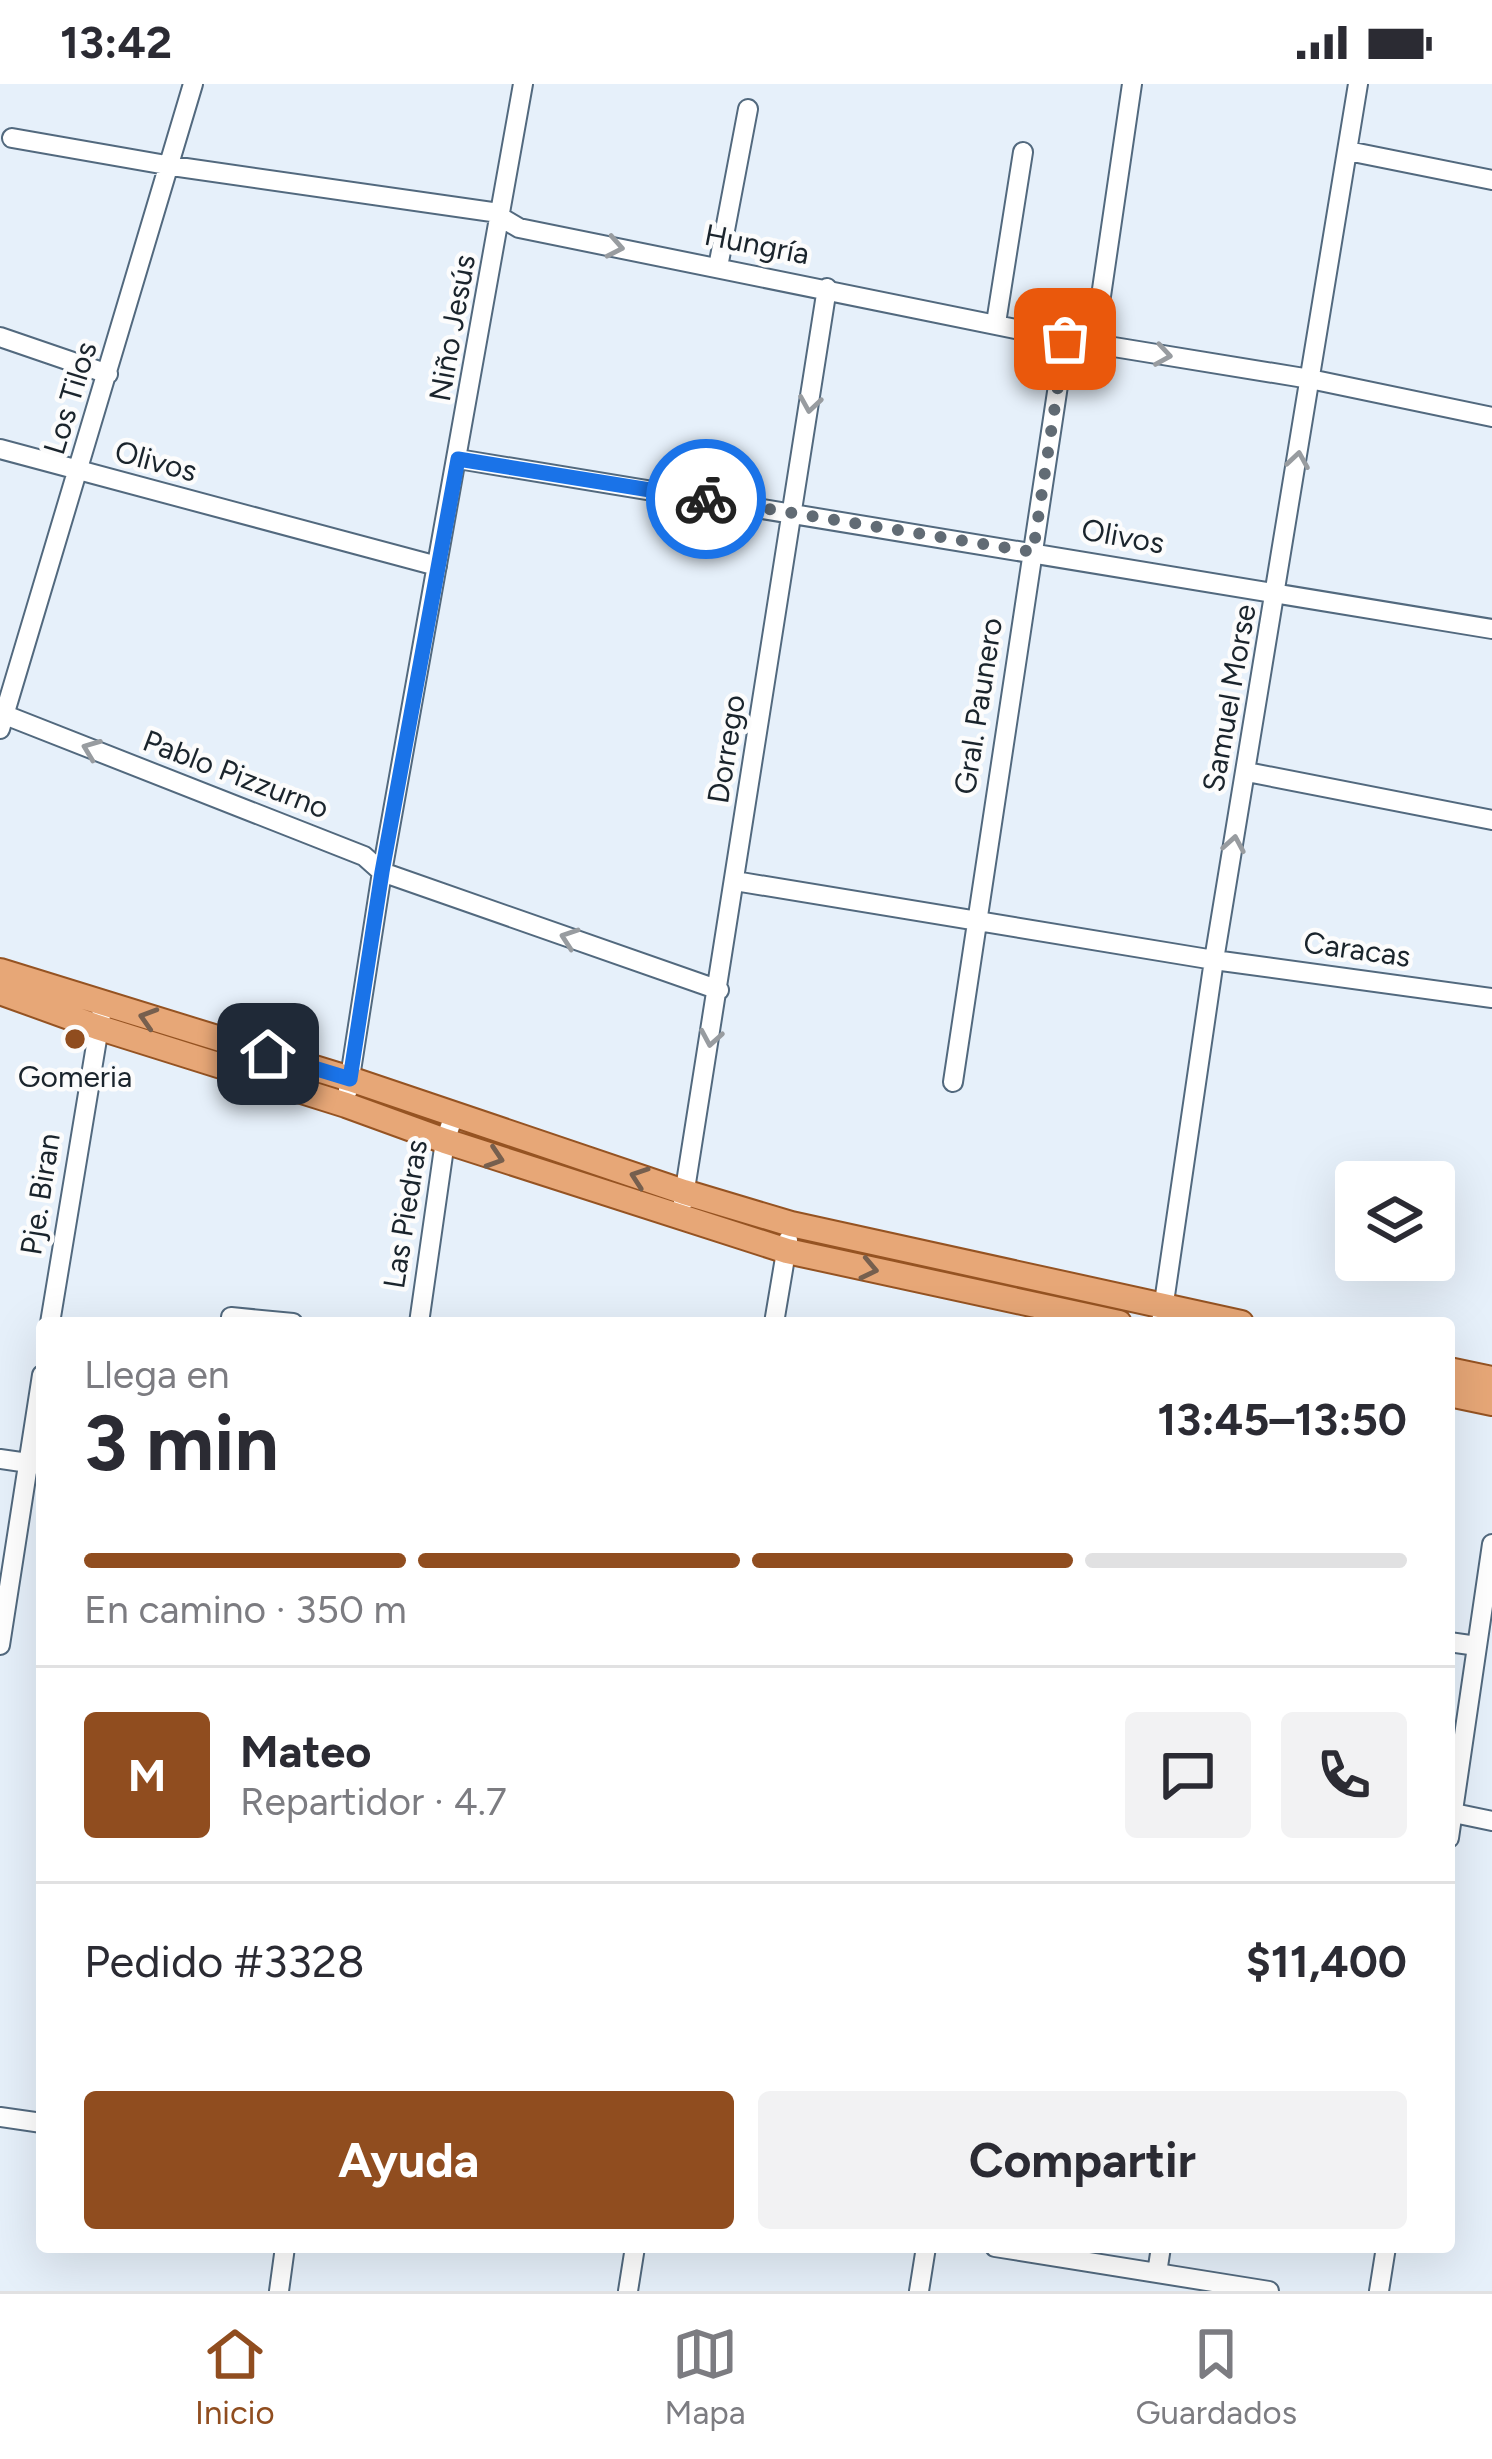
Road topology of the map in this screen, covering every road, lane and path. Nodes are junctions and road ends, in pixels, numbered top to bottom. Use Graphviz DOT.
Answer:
graph roads {
  1 [pos="193,84"];
  2 [pos="523,84"];
  3 [pos="1132,84"];
  4 [pos="1358,84"];
  5 [pos="748,110"];
  6 [pos="12,138"];
  7 [pos="1348,151"];
  8 [pos="1023,152"];
  9 [pos="172,166"];
  10 [pos="1492,180"];
  11 [pos="502,220"];
  12 [pos="718,267"];
  13 [pos="827,288"];
  14 [pos="996,323"];
  15 [pos="0,338"];
  16 [pos="1065,339"];
  17 [pos="1094,344"];
  18 [pos="108,374"];
  19 [pos="1310,380"];
  20 [pos="1492,417"];
  21 [pos="0,449"];
  22 [pos="458,459"];
  23 [pos="80,471"];
  24 [pos="793,512"];
  25 [pos="1033,552"];
  26 [pos="436,566"];
  27 [pos="1277,593"];
  28 [pos="1492,629"];
  29 [pos="1,719"];
  30 [pos="1247,772"];
  31 [pos="1492,820"];
  32 [pos="382,872"];
  33 [pos="736,881"];
  34 [pos="976,920"];
  35 [pos="1214,960"];
  36 [pos="0,971"];
  37 [pos="719,990"];
  38 [pos="0,992"];
  39 [pos="1492,998"];
  40 [pos="100,1016"];
  41 [pos="953,1082"];
  42 [pos="348,1092"];
  43 [pos="454,1114"];
  44 [pos="445,1141"];
  45 [pos="684,1192"];
  46 [pos="680,1219"];
  47 [pos="791,1224"];
  48 [pos="787,1251"];
  49 [pos="1078,1288"];
  50 [pos="1162,1314"];
  51 [pos="51,1317"];
  52 [pos="420,1317"];
  53 [pos="775,1317"];
  54 [pos="1065,1317"];
  55 [pos="1073,1317"];
  56 [pos="1455,1371"];
  57 [pos="1492,1379"];
  58 [pos="1455,1395"];
  59 [pos="1492,1403"];
  60 [pos="0,1459"];
  61 [pos="35,1464"];
  62 [pos="1492,1544"];
  63 [pos="1486,1619"];
  64 [pos="1455,1643"];
  65 [pos="0,1645"];
  66 [pos="1477,1646"];
  67 [pos="1455,1787"];
  68 [pos="1455,1814"];
  69 [pos="1492,1820"];
  70 [pos="0,2117"];
  71 [pos="36,2122"];
  72 [pos="284,2253"];
  73 [pos="633,2253"];
  74 [pos="925,2253"];
  75 [pos="1032,2253"];
  76 [pos="1160,2253"];
  77 [pos="1385,2253"];
  78 [pos="1157,2273"];
  79 [pos="279,2291"];
  80 [pos="628,2291"];
  81 [pos="919,2291"];
  82 [pos="1269,2291"];
  83 [pos="1379,2291"];
  1 -- 9 [label="street, Los Tilos"];
  2 -- 11 [label="street, Niño Jesús"];
  3 -- 17 [label="street"];
  4 -- 7 [label="street, Samuel Morse"];
  5 -- 12 [label="street"];
  6 -- 9 [label="street, Hungría"];
  7 -- 10 [label="street"];
  7 -- 19 [label="street, Samuel Morse"];
  8 -- 14 [label="street"];
  9 -- 11 [label="street, Hungría"];
  9 -- 18 [label="street, Los Tilos"];
  11 -- 12 [label="street, Hungría, one-way"];
  11 -- 22 [label="street, Niño Jesús"];
  12 -- 13 [label="street, Hungría"];
  13 -- 14 [label="street, Hungría"];
  13 -- 24 [label="street, Dorrego, one-way"];
  14 -- 16 [label="street, Hungría"];
  15 -- 18 [label="street"];
  16 -- 17 [label="street, Hungría"];
  16 -- 25 [label="street, Gral. Paunero"];
  17 -- 19 [label="street, Hungría, one-way"];
  18 -- 23 [label="street, Los Tilos"];
  19 -- 20 [label="street, Hungría"];
  27 -- 19 [label="street, Samuel Morse, one-way"];
  21 -- 23 [label="street, Olivos"];
  22 -- 24 [label="street, Olivos"];
  22 -- 26 [label="street, Niño Jesús"];
  23 -- 26 [label="street, Olivos"];
  23 -- 29 [label="street, Los Tilos"];
  24 -- 25 [label="street, Olivos"];
  24 -- 33 [label="street, Dorrego"];
  25 -- 27 [label="street, Olivos"];
  25 -- 34 [label="street, Gral. Paunero"];
  26 -- 32 [label="street, Niño Jesús"];
  27 -- 28 [label="street, Olivos"];
  27 -- 30 [label="street, Samuel Morse"];
  32 -- 29 [label="street, Pablo Pizzurno, one-way"];
  30 -- 31 [label="street"];
  35 -- 30 [label="street, Samuel Morse, one-way"];
  37 -- 32 [label="street, Pablo Pizzurno, one-way"];
  32 -- 42 [label="street, Niño Jesús"];
  33 -- 34 [label="street"];
  33 -- 37 [label="street, Dorrego"];
  34 -- 35 [label="street"];
  34 -- 41 [label="street, Gral. Paunero"];
  35 -- 39 [label="street, Caracas"];
  35 -- 50 [label="street, Samuel Morse"];
  36 -- 40 [label="main road"];
  37 -- 45 [label="street, Dorrego, one-way"];
  38 -- 40 [label="main road"];
  40 -- 42 [label="main road"];
  40 -- 51 [label="street, Pje. Biran"];
  42 -- 43 [label="main road"];
  42 -- 44 [label="main road"];
  43 -- 44 [label="street, Las Piedras"];
  45 -- 43 [label="main road, one-way"];
  44 -- 46 [label="main road, one-way"];
  44 -- 52 [label="street, Las Piedras"];
  45 -- 46 [label="street, Dorrego"];
  45 -- 47 [label="main road"];
  46 -- 48 [label="main road"];
  47 -- 48 [label="street"];
  47 -- 49 [label="main road"];
  48 -- 53 [label="street"];
  48 -- 54 [label="main road, one-way"];
  49 -- 50 [label="main road"];
  49 -- 55 [label="street"];
  56 -- 57 [label="main road"];
  58 -- 59 [label="main road"];
  60 -- 61 [label="street"];
  61 -- 65 [label="street"];
  62 -- 63 [label="street"];
  63 -- 66 [label="street"];
  64 -- 66 [label="street"];
  66 -- 67 [label="street"];
  68 -- 69 [label="street"];
  70 -- 71 [label="street"];
  72 -- 79 [label="street"];
  73 -- 80 [label="street"];
  74 -- 81 [label="street"];
  75 -- 78 [label="street"];
  76 -- 78 [label="street"];
  77 -- 83 [label="street"];
  78 -- 82 [label="street"];
}
